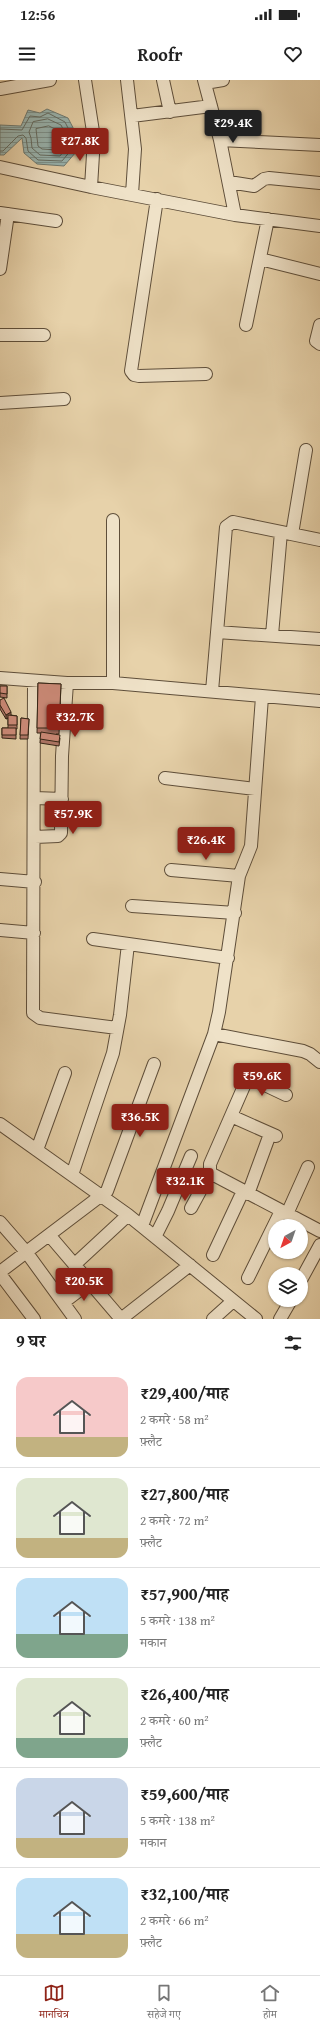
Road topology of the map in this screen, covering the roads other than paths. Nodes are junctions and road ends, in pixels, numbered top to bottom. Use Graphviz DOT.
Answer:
graph roads {
  1 [pos="45,80"];
  2 [pos="86,80"];
  3 [pos="127,80"];
  4 [pos="162,80"];
  5 [pos="223,80"];
  6 [pos="205,82"];
  7 [pos="5,86"];
  8 [pos="211,106"];
  9 [pos="170,112"];
  10 [pos="132,116"];
  11 [pos="220,140"];
  12 [pos="320,144"];
  13 [pos="0,166"];
  14 [pos="229,182"];
  15 [pos="320,183"];
  16 [pos="91,187"];
  17 [pos="132,194"];
  18 [pos="157,199"];
  19 [pos="4,214"];
  20 [pos="235,214"];
  21 [pos="268,219"];
  22 [pos="56,221"];
  23 [pos="320,226"];
  24 [pos="260,259"];
  25 [pos="0,269"];
  26 [pos="320,274"];
  27 [pos="320,324"];
  28 [pos="246,325"];
  29 [pos="0,335"];
  30 [pos="44,335"];
  31 [pos="320,344"];
  32 [pos="206,374"];
  33 [pos="64,399"];
  34 [pos="0,403"];
  35 [pos="306,450"];
  36 [pos="113,520"];
  37 [pos="286,533"];
  38 [pos="320,540"];
  39 [pos="217,632"];
  40 [pos="272,635"];
  41 [pos="320,639"];
  42 [pos="0,678"];
  43 [pos="34,681"];
  44 [pos="67,683"];
  45 [pos="113,683"];
  46 [pos="212,691"];
  47 [pos="262,697"];
  48 [pos="320,702"];
  49 [pos="165,778"];
  50 [pos="255,789"];
  51 [pos="35,798"];
  52 [pos="62,799"];
  53 [pos="35,837"];
  54 [pos="172,870"];
  55 [pos="239,876"];
  56 [pos="0,879"];
  57 [pos="35,882"];
  58 [pos="132,906"];
  59 [pos="235,913"];
  60 [pos="0,930"];
  61 [pos="34,933"];
  62 [pos="93,938"];
  63 [pos="128,944"];
  64 [pos="228,958"];
  65 [pos="117,1028"];
  66 [pos="214,1034"];
  67 [pos="320,1062"];
  68 [pos="154,1064"];
  69 [pos="65,1073"];
  70 [pos="286,1095"];
  71 [pos="231,1116"];
  72 [pos="0,1124"];
  73 [pos="37,1150"];
  74 [pos="191,1156"];
  75 [pos="308,1167"];
  76 [pos="210,1173"];
  77 [pos="72,1175"];
  78 [pos="246,1193"];
  79 [pos="102,1196"];
  80 [pos="191,1208"];
  81 [pos="284,1212"];
  82 [pos="128,1215"];
  83 [pos="0,1222"];
  84 [pos="142,1226"];
  85 [pos="320,1231"];
  86 [pos="50,1236"];
  87 [pos="155,1237"];
  88 [pos="320,1245"];
  89 [pos="27,1253"];
  90 [pos="213,1255"];
  91 [pos="74,1265"];
  92 [pos="190,1265"];
  93 [pos="308,1267"];
  94 [pos="0,1273"];
  95 [pos="248,1278"];
  96 [pos="88,1283"];
  97 [pos="233,1301"];
  98 [pos="64,1302"];
  99 [pos="286,1307"];
  100 [pos="34,1319"];
  101 [pos="76,1319"];
  102 [pos="121,1319"];
  103 [pos="213,1319"];
  104 [pos="256,1319"];
  105 [pos="280,1319"];
  1 -- 7 [label="street"];
  2 -- 16 [label="street"];
  3 -- 10 [label="street"];
  4 -- 9 [label="street"];
  5 -- 6 [label="street"];
  6 -- 8 [label="street"];
  8 -- 9 [label="street"];
  8 -- 11 [label="street"];
  9 -- 10 [label="street"];
  10 -- 17 [label="street"];
  11 -- 12 [label="street"];
  11 -- 14 [label="street"];
  13 -- 16 [label="street"];
  14 -- 15 [label="street"];
  14 -- 20 [label="street"];
  16 -- 17 [label="street"];
  17 -- 18 [label="street"];
  18 -- 20 [label="street"];
  18 -- 32 [label="street"];
  19 -- 22 [label="street"];
  19 -- 25 [label="street"];
  20 -- 21 [label="street"];
  21 -- 23 [label="street"];
  21 -- 24 [label="street"];
  24 -- 26 [label="street"];
  24 -- 28 [label="street"];
  27 -- 31 [label="street"];
  29 -- 30 [label="street"];
  33 -- 34 [label="street"];
  35 -- 37 [label="street"];
  36 -- 45 [label="street"];
  37 -- 38 [label="street"];
  37 -- 39 [label="street"];
  37 -- 40 [label="street"];
  39 -- 40 [label="street"];
  39 -- 46 [label="street"];
  40 -- 41 [label="street"];
  42 -- 43 [label="street"];
  43 -- 44 [label="street"];
  43 -- 51 [label="street"];
  44 -- 45 [label="street"];
  44 -- 52 [label="street"];
  45 -- 46 [label="street"];
  46 -- 47 [label="street"];
  47 -- 48 [label="street"];
  47 -- 50 [label="street"];
  49 -- 50 [label="street"];
  50 -- 55 [label="street"];
  51 -- 52 [label="street"];
  51 -- 53 [label="street"];
  52 -- 53 [label="street"];
  53 -- 57 [label="street"];
  54 -- 55 [label="street"];
  55 -- 59 [label="street"];
  56 -- 57 [label="street"];
  57 -- 61 [label="street"];
  58 -- 59 [label="street"];
  59 -- 64 [label="street"];
  60 -- 61 [label="street"];
  61 -- 65 [label="street"];
  62 -- 63 [label="street"];
  63 -- 64 [label="street"];
  63 -- 65 [label="street"];
  64 -- 66 [label="street"];
  65 -- 77 [label="street"];
  66 -- 67 [label="street"];
  66 -- 84 [label="street"];
  68 -- 79 [label="street"];
  69 -- 73 [label="street"];
  70 -- 71 [label="street"];
  71 -- 76 [label="street"];
  71 -- 78 [label="street"];
  72 -- 73 [label="street"];
  73 -- 77 [label="street"];
  74 -- 87 [label="street"];
  75 -- 81 [label="street"];
  76 -- 78 [label="street"];
  76 -- 80 [label="street"];
  77 -- 79 [label="street"];
  78 -- 81 [label="street"];
  78 -- 90 [label="street"];
  79 -- 82 [label="street"];
  79 -- 86 [label="street"];
  81 -- 85 [label="street"];
  81 -- 95 [label="street"];
  82 -- 84 [label="street"];
  82 -- 91 [label="street"];
  83 -- 89 [label="street"];
  84 -- 87 [label="street"];
  86 -- 89 [label="street"];
  86 -- 91 [label="street"];
  87 -- 92 [label="street"];
  88 -- 93 [label="street"];
  89 -- 94 [label="street"];
  89 -- 98 [label="street"];
  91 -- 96 [label="street"];
  92 -- 97 [label="street"];
  92 -- 102 [label="street"];
  94 -- 100 [label="street"];
  96 -- 98 [label="street"];
  96 -- 102 [label="street"];
  97 -- 103 [label="street"];
  97 -- 104 [label="street"];
  98 -- 101 [label="street"];
  99 -- 105 [label="street"];
}
